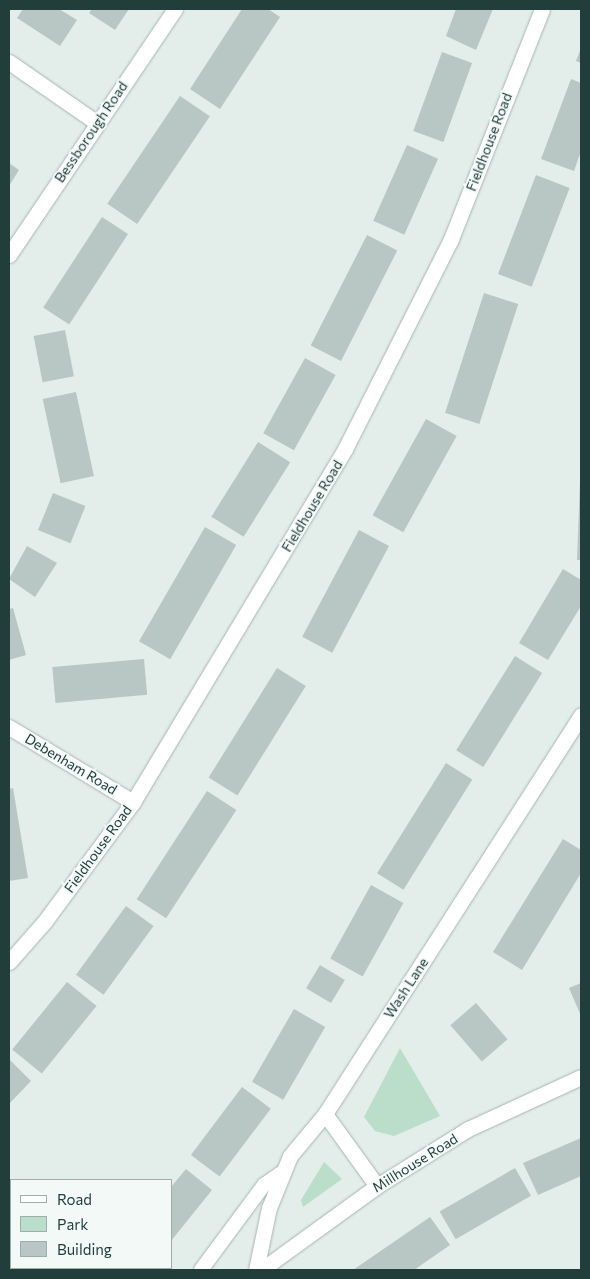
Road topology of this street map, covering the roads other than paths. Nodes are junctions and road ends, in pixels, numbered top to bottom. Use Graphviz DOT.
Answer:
graph roads {
  1 [pos="175,9"];
  2 [pos="542,9"];
  3 [pos="9,62"];
  4 [pos="96,123"];
  5 [pos="9,255"];
  6 [pos="581,715"];
  7 [pos="9,726"];
  8 [pos="133,802"];
  9 [pos="9,962"];
  10 [pos="581,1077"];
  11 [pos="325,1114"];
  12 [pos="281,1173"];
  13 [pos="377,1186"];
  14 [pos="200,1270"];
  15 [pos="256,1270"];
  16 [pos="261,1270"];
  1 -- 4 [label="street, Bessborough Road"];
  2 -- 8 [label="street, Fieldhouse Road"];
  3 -- 4 [label="street"];
  4 -- 5 [label="street, Bessborough Road"];
  6 -- 11 [label="street, Wash Lane"];
  7 -- 8 [label="street, Debenham Road"];
  8 -- 9 [label="street, Fieldhouse Road"];
  10 -- 13 [label="street, Millhouse Road"];
  11 -- 12 [label="street, Wash Lane"];
  11 -- 13 [label="street"];
  12 -- 14 [label="lane"];
  12 -- 15 [label="street, Wash Lane"];
  13 -- 16 [label="street, Millhouse Road"];
}
